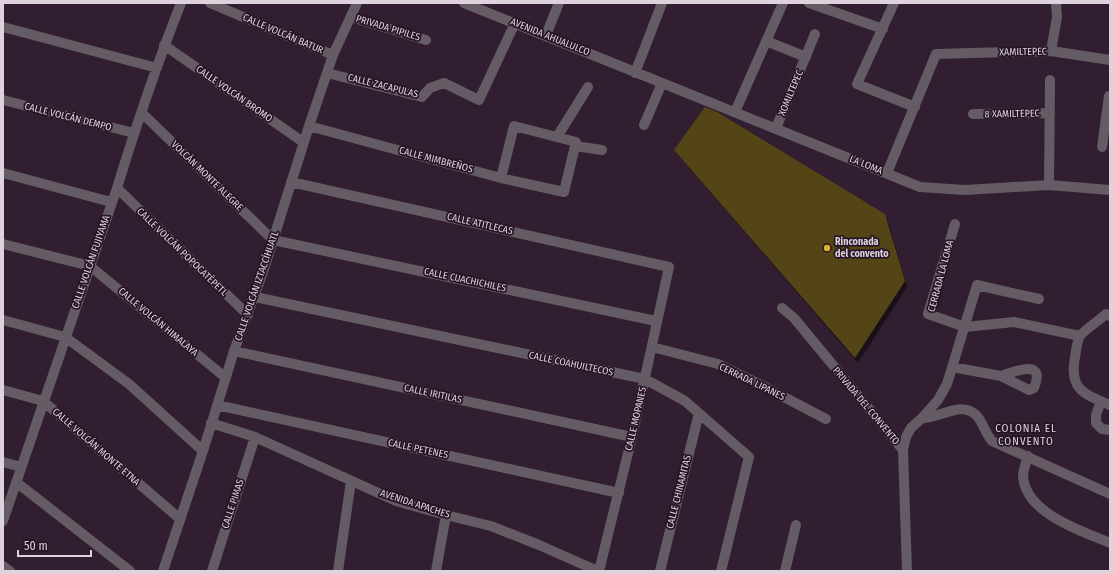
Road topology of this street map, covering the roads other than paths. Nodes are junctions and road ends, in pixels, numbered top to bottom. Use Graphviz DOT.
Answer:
graph roads {
  1 [pos="180,3"];
  2 [pos="210,3"];
  3 [pos="357,3"];
  4 [pos="464,3"];
  5 [pos="559,3"];
  6 [pos="662,3"];
  7 [pos="783,3"];
  8 [pos="809,3"];
  9 [pos="894,3"];
  10 [pos="1056,3"];
  11 [pos="485,7"];
  12 [pos="351,17"];
  13 [pos="515,23"];
  14 [pos="3,27"];
  15 [pos="883,29"];
  16 [pos="815,34"];
  17 [pos="546,35"];
  18 [pos="426,40"];
  19 [pos="766,41"];
  20 [pos="164,45"];
  21 [pos="1051,51"];
  22 [pos="333,55"];
  23 [pos="806,57"];
  24 [pos="1110,60"];
  25 [pos="157,68"];
  26 [pos="327,73"];
  27 [pos="635,73"];
  28 [pos="1050,80"];
  29 [pos="662,83"];
  30 [pos="588,87"];
  31 [pos="1108,96"];
  32 [pos="3,100"];
  33 [pos="914,107"];
  34 [pos="735,112"];
  35 [pos="142,113"];
  36 [pos="1050,113"];
  37 [pos="973,114"];
  38 [pos="1108,118"];
  39 [pos="644,125"];
  40 [pos="309,126"];
  41 [pos="776,128"];
  42 [pos="134,133"];
  43 [pos="557,137"];
  44 [pos="303,142"];
  45 [pos="575,146"];
  46 [pos="1102,147"];
  47 [pos="602,150"];
  48 [pos="3,173"];
  49 [pos="887,173"];
  50 [pos="501,178"];
  51 [pos="291,182"];
  52 [pos="1049,185"];
  53 [pos="116,188"];
  54 [pos="1110,190"];
  55 [pos="111,202"];
  56 [pos="955,224"];
  57 [pos="273,240"];
  58 [pos="3,244"];
  59 [pos="90,266"];
  60 [pos="669,267"];
  61 [pos="255,297"];
  62 [pos="1039,299"];
  63 [pos="782,308"];
  64 [pos="248,315"];
  65 [pos="1110,316"];
  66 [pos="3,320"];
  67 [pos="656,321"];
  68 [pos="964,327"];
  69 [pos="1080,336"];
  70 [pos="65,337"];
  71 [pos="652,347"];
  72 [pos="234,351"];
  73 [pos="952,367"];
  74 [pos="1001,376"];
  75 [pos="226,378"];
  76 [pos="645,379"];
  77 [pos="3,390"];
  78 [pos="43,401"];
  79 [pos="1105,403"];
  80 [pos="217,405"];
  81 [pos="699,413"];
  82 [pos="922,418"];
  83 [pos="826,419"];
  84 [pos="211,424"];
  85 [pos="1110,430"];
  86 [pos="254,437"];
  87 [pos="632,437"];
  88 [pos="903,450"];
  89 [pos="203,451"];
  90 [pos="1028,456"];
  91 [pos="3,462"];
  92 [pos="21,467"];
  93 [pos="351,481"];
  94 [pos="16,482"];
  95 [pos="619,493"];
  96 [pos="1110,494"];
  97 [pos="446,515"];
  98 [pos="180,519"];
  99 [pos="3,521"];
  100 [pos="796,525"];
  101 [pos="1110,543"];
  102 [pos="3,566"];
  103 [pos="10,571"];
  104 [pos="130,571"];
  105 [pos="163,571"];
  106 [pos="212,571"];
  107 [pos="338,571"];
  108 [pos="436,571"];
  109 [pos="598,571"];
  110 [pos="660,571"];
  111 [pos="721,571"];
  112 [pos="785,571"];
  113 [pos="907,571"];
  1 -- 20 [label="street, CALLE VOLCÁN FUJIYAMA"];
  2 -- 22 [label="street, CALLE VOLCÁN BATUR"];
  3 -- 12 [label="street, CALLE VOLCÁN IZTACCÍHUATL"];
  4 -- 11 [label="street, AVENIDA AHUALULCO"];
  5 -- 17 [label="street"];
  6 -- 27 [label="street"];
  7 -- 19 [label="street"];
  8 -- 15 [label="street"];
  9 -- 15 [label="street"];
  10 -- 21 [label="street"];
  11 -- 13 [label="street, AVENIDA AHUALULCO"];
  12 -- 18 [label="street, PRIVADA PIPILES"];
  12 -- 22 [label="street, CALLE VOLCÁN IZTACCÍHUATL"];
  13 -- 17 [label="street, AVENIDA AHUALULCO"];
  13 -- 26 [label="street, CALLE ZACAPULAS"];
  14 -- 25 [label="street"];
  15 -- 33 [label="street"];
  16 -- 23 [label="street, XOMILTEPEC"];
  17 -- 27 [label="street, AVENIDA AHUALULCO"];
  19 -- 23 [label="street, XOMILTEPEC"];
  19 -- 34 [label="street"];
  20 -- 25 [label="street, CALLE VOLCÁN FUJIYAMA"];
  20 -- 44 [label="street, CALLE VOLCÁN BROMO"];
  21 -- 24 [label="street, XAMILTEPEC"];
  21 -- 33 [label="street, XAMILTEPEC"];
  22 -- 26 [label="street, CALLE VOLCÁN IZTACCÍHUATL"];
  23 -- 41 [label="street, XOMILTEPEC"];
  25 -- 35 [label="street, CALLE VOLCÁN FUJIYAMA"];
  26 -- 40 [label="street, CALLE VOLCÁN IZTACCÍHUATL"];
  27 -- 29 [label="street, LA LOMA"];
  28 -- 36 [label="street"];
  29 -- 34 [label="street, LA LOMA"];
  29 -- 39 [label="street"];
  30 -- 43 [label="street"];
  31 -- 38 [label="street"];
  32 -- 42 [label="street, CALLE VOLCÁN DEMPO"];
  33 -- 49 [label="street"];
  34 -- 41 [label="street, LA LOMA"];
  35 -- 42 [label="street, CALLE VOLCÁN FUJIYAMA"];
  35 -- 57 [label="street, VOLCÁN MONTE ALEGRE"];
  36 -- 37 [label="street, 8 XAMILTEPEC"];
  36 -- 52 [label="street"];
  38 -- 46 [label="street"];
  40 -- 44 [label="street, CALLE VOLCÁN IZTACCÍHUATL"];
  40 -- 50 [label="street, CALLE MIMBREÑOS"];
  41 -- 49 [label="street, LA LOMA"];
  42 -- 53 [label="street, CALLE VOLCÁN FUJIYAMA"];
  43 -- 45 [label="street"];
  43 -- 50 [label="street"];
  44 -- 51 [label="street, CALLE VOLCÁN IZTACCÍHUATL"];
  45 -- 47 [label="street"];
  45 -- 50 [label="street, CALLE MIMBREÑOS"];
  48 -- 55 [label="street"];
  49 -- 52 [label="street, LA LOMA"];
  51 -- 57 [label="street, CALLE VOLCÁN IZTACCÍHUATL"];
  51 -- 60 [label="street, CALLE ATITLECAS"];
  52 -- 54 [label="street, LA LOMA"];
  53 -- 55 [label="street, CALLE VOLCÁN FUJIYAMA"];
  53 -- 64 [label="street, CALLE VOLCÁN POPOCATÉPETL"];
  55 -- 59 [label="street, CALLE VOLCÁN FUJIYAMA"];
  56 -- 68 [label="street, CERRADA LA LOMA"];
  57 -- 61 [label="street, CALLE VOLCÁN IZTACCÍHUATL"];
  57 -- 67 [label="street, CALLE CUACHICHILES"];
  58 -- 59 [label="street"];
  59 -- 70 [label="street, CALLE VOLCÁN FUJIYAMA"];
  59 -- 75 [label="street, CALLE VOLCÁN HIMALAYA"];
  60 -- 67 [label="street, CALLE MOPANES"];
  61 -- 64 [label="street, CALLE VOLCÁN IZTACCÍHUATL"];
  61 -- 76 [label="street, CALLE COAHUILTECOS"];
  62 -- 68 [label="street"];
  63 -- 88 [label="street, PRIVADA DEL CONVENTO"];
  64 -- 72 [label="street, CALLE VOLCÁN IZTACCÍHUATL"];
  65 -- 69 [label="street"];
  66 -- 70 [label="street"];
  67 -- 71 [label="street, CALLE MOPANES"];
  68 -- 69 [label="street"];
  68 -- 73 [label="street"];
  69 -- 79 [label="street"];
  70 -- 78 [label="street, CALLE VOLCÁN FUJIYAMA"];
  70 -- 89 [label="street"];
  71 -- 76 [label="street, CALLE MOPANES"];
  71 -- 83 [label="street, CERRADA LIPANES"];
  72 -- 75 [label="street, CALLE VOLCÁN IZTACCÍHUATL"];
  72 -- 87 [label="street, CALLE IRITILAS"];
  73 -- 74 [label="street"];
  73 -- 82 [label="street"];
  75 -- 80 [label="street, CALLE VOLCÁN IZTACCÍHUATL"];
  76 -- 81 [label="street, CALLE COAHUILTECOS"];
  76 -- 87 [label="street, CALLE MOPANES"];
  77 -- 78 [label="street, CALLE VOLCÁN MONTE ETNA"];
  78 -- 92 [label="street, CALLE VOLCÁN FUJIYAMA"];
  78 -- 98 [label="street, CALLE VOLCÁN MONTE ETNA"];
  79 -- 85 [label="street"];
  80 -- 84 [label="street, CALLE VOLCÁN IZTACCÍHUATL"];
  80 -- 95 [label="street, CALLE PETENES"];
  81 -- 110 [label="street, CALLE CHINAMITAS"];
  81 -- 111 [label="street, CALLE COAHUILTECOS"];
  82 -- 88 [label="street"];
  82 -- 90 [label="street"];
  84 -- 86 [label="street, AVENIDA APACHES"];
  84 -- 89 [label="street, CALLE VOLCÁN IZTACCÍHUATL"];
  86 -- 93 [label="street, AVENIDA APACHES"];
  86 -- 106 [label="street, CALLE PIMAS"];
  87 -- 95 [label="street, CALLE MOPANES"];
  88 -- 113 [label="street, PRIVADA DEL CONVENTO"];
  89 -- 98 [label="street, CALLE VOLCÁN IZTACCÍHUATL"];
  90 -- 96 [label="street"];
  90 -- 101 [label="street"];
  91 -- 92 [label="street"];
  92 -- 94 [label="street, CALLE VOLCÁN FUJIYAMA"];
  93 -- 97 [label="street, AVENIDA APACHES"];
  93 -- 107 [label="street"];
  94 -- 99 [label="street, CALLE VOLCÁN FUJIYAMA"];
  94 -- 104 [label="street"];
  95 -- 109 [label="street, CALLE MOPANES"];
  97 -- 108 [label="street"];
  97 -- 109 [label="street, AVENIDA APACHES"];
  98 -- 105 [label="street, CALLE VOLCÁN IZTACCÍHUATL"];
  100 -- 112 [label="street"];
  102 -- 103 [label="street"];
}
